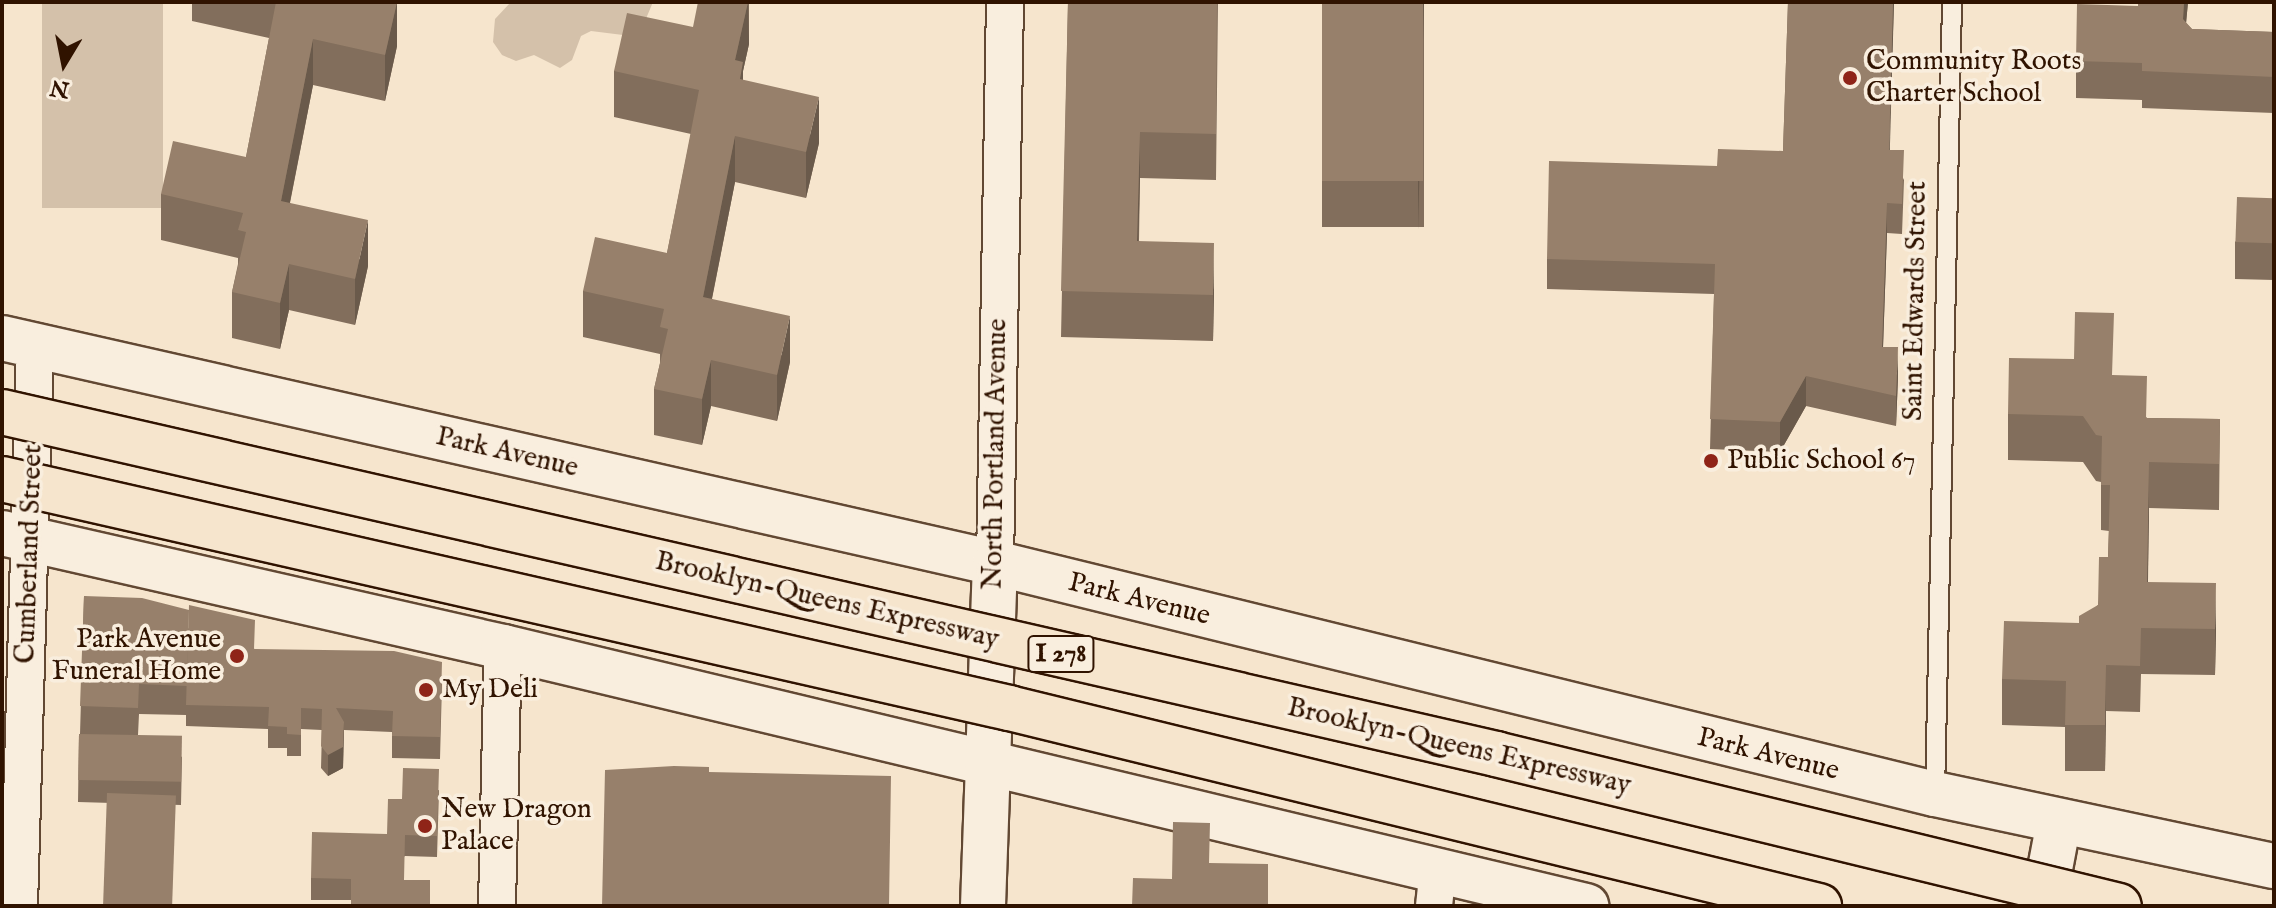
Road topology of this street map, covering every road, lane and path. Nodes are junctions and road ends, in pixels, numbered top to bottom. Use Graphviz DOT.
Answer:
graph roads {
  1 [pos="1005,2"];
  2 [pos="1952,2"];
  3 [pos="19,342"];
  4 [pos="2,412"];
  5 [pos="2,479"];
  6 [pos="16,536"];
  7 [pos="995,563"];
  8 [pos="503,647"];
  9 [pos="987,762"];
  10 [pos="1935,794"];
  11 [pos="2059,821"];
  12 [pos="2274,866"];
  13 [pos="1436,888"];
  14 [pos="19,906"];
  15 [pos="497,906"];
  16 [pos="983,906"];
  17 [pos="1586,906"];
  18 [pos="1819,906"];
  19 [pos="2043,906"];
  20 [pos="2119,906"];
  1 -- 7 [label="street, North Portland Avenue"];
  2 -- 10 [label="lane, Saint Edwards Street"];
  3 -- 6 [label="street, Cumberland Street"];
  3 -- 7 [label="main road, Park Avenue"];
  4 -- 20 [label="highway, Brooklyn-Queens Expressway / I 278, bridge"];
  5 -- 18 [label="highway, I 278, bridge"];
  6 -- 8 [label="main road"];
  6 -- 14 [label="street, Cumberland Street"];
  7 -- 9 [label="main road, North Portland Avenue"];
  7 -- 10 [label="main road, Park Avenue"];
  8 -- 9 [label="main road"];
  8 -- 15 [label="street"];
  9 -- 13 [label="main road"];
  9 -- 16 [label="main road, North Portland Avenue"];
  10 -- 11 [label="main road, Park Avenue"];
  11 -- 12 [label="main road, Park Avenue"];
  11 -- 19 [label="main road"];
  13 -- 17 [label="main road"];
}
